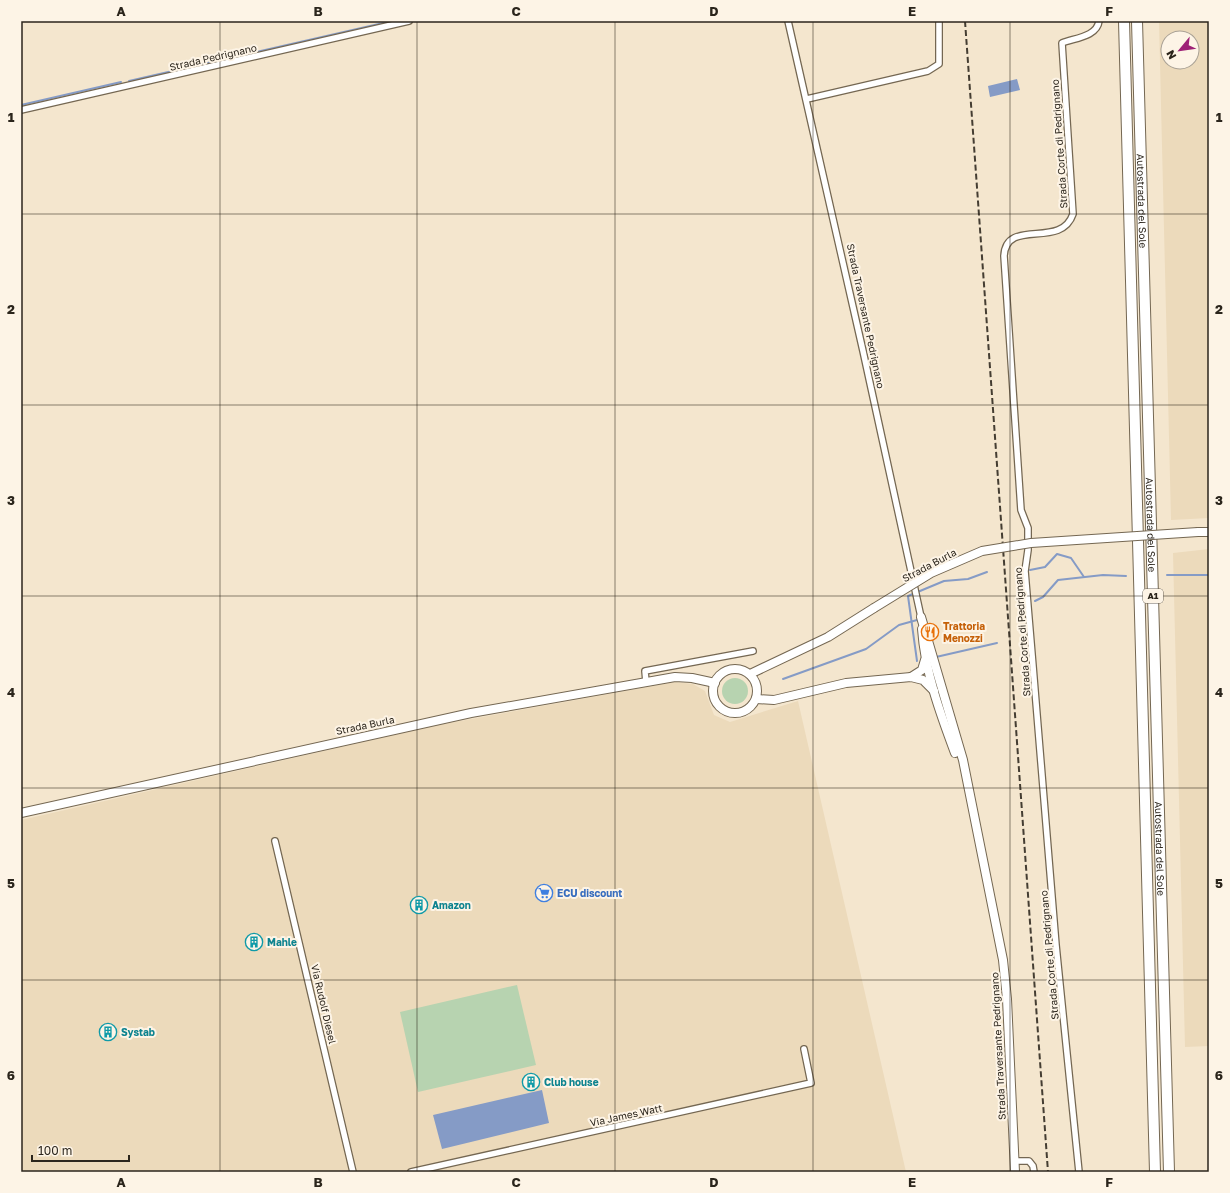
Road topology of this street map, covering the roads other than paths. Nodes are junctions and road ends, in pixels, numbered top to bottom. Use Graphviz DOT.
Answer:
graph roads {
  1 [pos="409,21"];
  2 [pos="788,21"];
  3 [pos="939,21"];
  4 [pos="1098,21"];
  5 [pos="1124,21"];
  6 [pos="1137,21"];
  7 [pos="807,99"];
  8 [pos="21,110"];
  9 [pos="1209,532"];
  10 [pos="921,617"];
  11 [pos="753,651"];
  12 [pos="926,659"];
  13 [pos="934,665"];
  14 [pos="750,674"];
  15 [pos="911,677"];
  16 [pos="926,678"];
  17 [pos="646,682"];
  18 [pos="715,683"];
  19 [pos="756,699"];
  20 [pos="954,732"];
  21 [pos="966,780"];
  22 [pos="21,813"];
  23 [pos="275,841"];
  24 [pos="804,1049"];
  25 [pos="1015,1161"];
  26 [pos="353,1172"];
  27 [pos="411,1172"];
  28 [pos="1015,1172"];
  29 [pos="1034,1172"];
  30 [pos="1079,1172"];
  31 [pos="1155,1172"];
  32 [pos="1169,1172"];
  1 -- 8 [label="street, Strada Pedrignano"];
  2 -- 7 [label="street, Strada Traversante Pedrignano"];
  3 -- 7 [label="street"];
  4 -- 30 [label="street, Strada Corte di Pedrignano"];
  5 -- 31 [label="highway, Autostrada del Sole / A1"];
  6 -- 32 [label="highway, Autostrada del Sole / A1"];
  7 -- 10 [label="street, Strada Traversante Pedrignano"];
  9 -- 14 [label="main road, Strada Burla, bridge"];
  10 -- 12 [label="main road, Strada Traversante Pedrignano"];
  10 -- 13 [label="main road, Strada Traversante Pedrignano"];
  11 -- 17 [label="street"];
  12 -- 15 [label="main road"];
  12 -- 16 [label="main road, Strada Traversante Pedrignano"];
  13 -- 16 [label="main road"];
  13 -- 20 [label="main road, Strada Traversante Pedrignano"];
  14 -- 18 [label="main road"];
  14 -- 19 [label="main road"];
  15 -- 16 [label="main road"];
  15 -- 19 [label="main road"];
  16 -- 20 [label="main road, Strada Traversante Pedrignano"];
  16 -- 21 [label="main road, Strada Traversante Pedrignano"];
  17 -- 18 [label="main road, Strada Burla"];
  17 -- 22 [label="main road, Strada Burla"];
  18 -- 19 [label="main road"];
  20 -- 21 [label="main road, Strada Traversante Pedrignano"];
  21 -- 25 [label="main road, Strada Traversante Pedrignano"];
  23 -- 26 [label="street, Via Rudolf Diesel"];
  24 -- 27 [label="street, Via James Watt"];
  25 -- 28 [label="main road, Strada Traversante Pedrignano"];
  25 -- 29 [label="street"];
}
